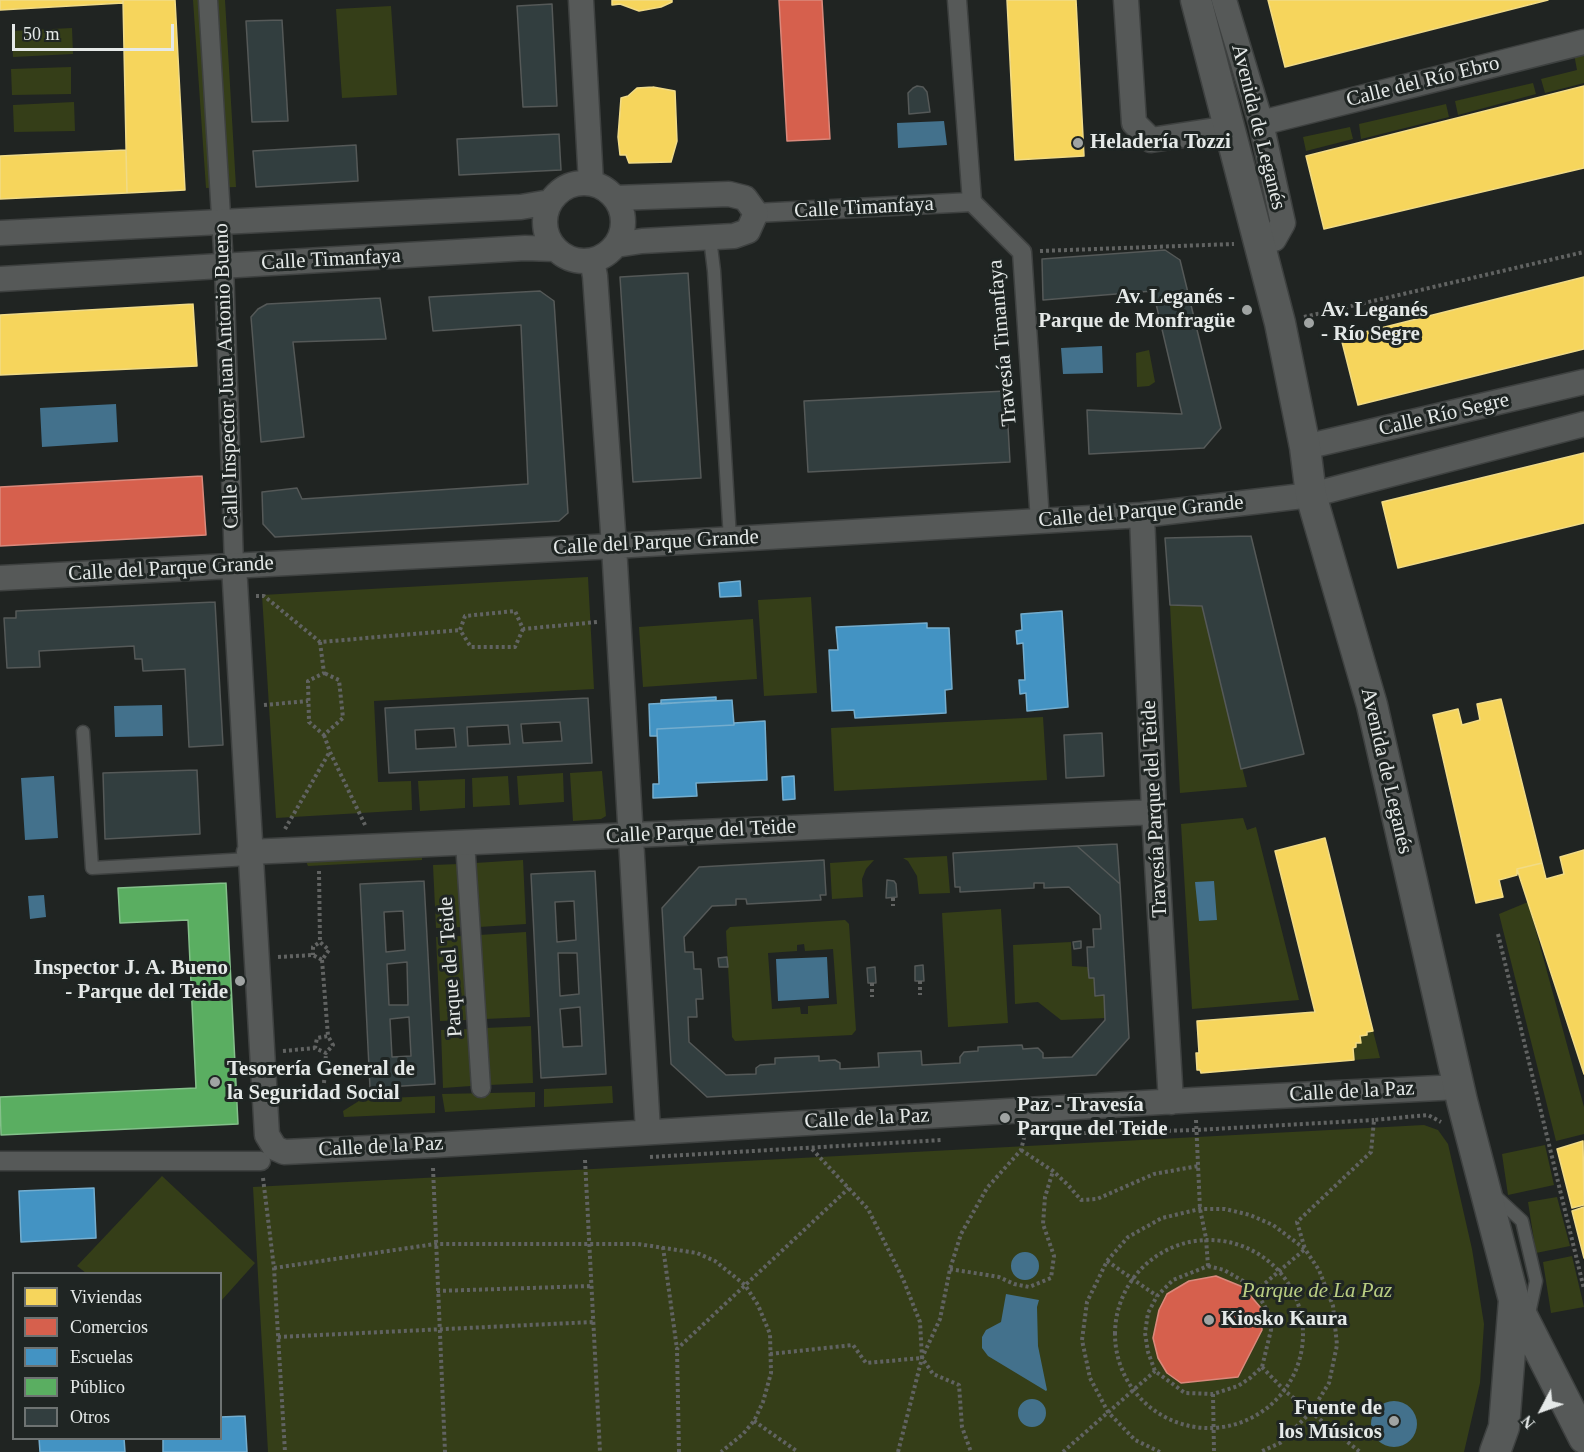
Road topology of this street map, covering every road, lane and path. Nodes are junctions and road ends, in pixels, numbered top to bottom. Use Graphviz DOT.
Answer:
graph roads {
  1 [pos="208,0"];
  2 [pos="581,0"];
  3 [pos="957,0"];
  4 [pos="1126,0"];
  5 [pos="1196,0"];
  6 [pos="1224,0"];
  7 [pos="1584,42"];
  8 [pos="1261,123"];
  9 [pos="1229,128"];
  10 [pos="591,183"];
  11 [pos="615,198"];
  12 [pos="550,202"];
  13 [pos="972,202"];
  14 [pos="756,213"];
  15 [pos="222,222"];
  16 [pos="0,233"];
  17 [pos="710,238"];
  18 [pos="1260,243"];
  19 [pos="616,245"];
  20 [pos="555,249"];
  21 [pos="1022,252"];
  22 [pos="1584,252"];
  23 [pos="592,261"];
  24 [pos="224,266"];
  25 [pos="0,279"];
  26 [pos="1280,323"];
  27 [pos="1584,382"];
  28 [pos="1584,424"];
  29 [pos="1305,447"];
  30 [pos="1311,495"];
  31 [pos="1142,515"];
  32 [pos="1040,521"];
  33 [pos="730,539"];
  34 [pos="614,546"];
  35 [pos="234,565"];
  36 [pos="0,578"];
  37 [pos="235,595"];
  38 [pos="618,620"];
  39 [pos="523,629"];
  40 [pos="460,630"];
  41 [pos="320,642"];
  42 [pos="324,673"];
  43 [pos="308,701"];
  44 [pos="241,707"];
  45 [pos="83,732"];
  46 [pos="324,735"];
  47 [pos="330,752"];
  48 [pos="1154,812"];
  49 [pos="631,835"];
  50 [pos="465,842"];
  51 [pos="375,846"];
  52 [pos="318,849"];
  53 [pos="283,850"];
  54 [pos="249,855"];
  55 [pos="893,898"];
  56 [pos="893,906"];
  57 [pos="1498,934"];
  58 [pos="320,942"];
  59 [pos="313,955"];
  60 [pos="256,958"];
  61 [pos="322,960"];
  62 [pos="920,981"];
  63 [pos="872,983"];
  64 [pos="920,995"];
  65 [pos="872,997"];
  66 [pos="328,1036"];
  67 [pos="315,1048"];
  68 [pos="262,1052"];
  69 [pos="326,1053"];
  70 [pos="324,1083"];
  71 [pos="1459,1087"];
  72 [pos="481,1088"];
  73 [pos="1195,1100"];
  74 [pos="1172,1102"];
  75 [pos="1450,1127"];
  76 [pos="648,1131"];
  77 [pos="1025,1134"];
  78 [pos="812,1149"];
  79 [pos="1021,1150"];
  80 [pos="268,1155"];
  81 [pos="585,1160"];
  82 [pos="0,1161"];
  83 [pos="1198,1166"];
  84 [pos="433,1168"];
  85 [pos="1053,1171"];
  86 [pos="849,1188"];
  87 [pos="1200,1209"];
  88 [pos="1206,1238"];
  89 [pos="435,1244"];
  90 [pos="589,1244"];
  91 [pos="663,1247"];
  92 [pos="1305,1249"];
  93 [pos="1107,1261"];
  94 [pos="1208,1266"];
  95 [pos="274,1268"];
  96 [pos="950,1269"];
  97 [pos="1278,1271"];
  98 [pos="1133,1279"];
  99 [pos="746,1285"];
  100 [pos="591,1286"];
  101 [pos="1584,1289"];
  102 [pos="437,1291"];
  103 [pos="1256,1291"];
  104 [pos="1157,1296"];
  105 [pos="1521,1312"];
  106 [pos="593,1322"];
  107 [pos="439,1329"];
  108 [pos="278,1337"];
  109 [pos="677,1349"];
  110 [pos="770,1354"];
  111 [pos="922,1358"];
  112 [pos="1262,1367"];
  113 [pos="1155,1371"];
  114 [pos="1133,1391"];
  115 [pos="1285,1391"];
  116 [pos="1213,1394"];
  117 [pos="1108,1412"];
  118 [pos="1311,1412"];
  119 [pos="754,1421"];
  120 [pos="1213,1428"];
  121 [pos="1584,1438"];
  122 [pos="285,1452"];
  123 [pos="445,1452"];
  124 [pos="600,1452"];
  125 [pos="679,1452"];
  126 [pos="721,1452"];
  127 [pos="798,1452"];
  128 [pos="898,1452"];
  129 [pos="971,1452"];
  130 [pos="1062,1452"];
  131 [pos="1160,1452"];
  132 [pos="1214,1452"];
  133 [pos="1260,1452"];
  134 [pos="1360,1452"];
  135 [pos="1494,1452"];
  1 -- 15 [label="street, Calle Inspector Juan Antonio Bueno"];
  2 -- 10 [label="street"];
  3 -- 13 [label="street"];
  4 -- 9 [label="street"];
  5 -- 9 [label="street, Avenida de Leganés"];
  6 -- 8 [label="street, Avenida de Leganés"];
  7 -- 8 [label="street, Calle del Río Ebro"];
  8 -- 18 [label="street, Avenida de Leganés"];
  9 -- 18 [label="street, Avenida de Leganés"];
  10 -- 11 [label="street"];
  10 -- 12 [label="street"];
  11 -- 14 [label="street"];
  11 -- 19 [label="street"];
  12 -- 15 [label="street, Calle Timanfaya"];
  12 -- 20 [label="street"];
  13 -- 14 [label="street, Calle Timanfaya"];
  13 -- 21 [label="street, Travesía Timanfaya"];
  14 -- 17 [label="street"];
  15 -- 16 [label="street, Calle Timanfaya"];
  15 -- 24 [label="street, Calle Inspector Juan Antonio Bueno"];
  17 -- 19 [label="street"];
  17 -- 33 [label="lane"];
  18 -- 21 [label="path"];
  18 -- 26 [label="street, Avenida de Leganés"];
  19 -- 23 [label="street"];
  20 -- 23 [label="street"];
  20 -- 24 [label="street, Calle Timanfaya"];
  21 -- 32 [label="street, Travesía Timanfaya"];
  22 -- 26 [label="path"];
  23 -- 34 [label="street"];
  24 -- 25 [label="street, Calle Timanfaya"];
  24 -- 35 [label="street, Calle Inspector Juan Antonio Bueno"];
  26 -- 29 [label="street, Avenida de Leganés"];
  27 -- 29 [label="street, Calle Río Segre"];
  28 -- 30 [label="street, Calle Río Segre"];
  29 -- 30 [label="street, Avenida de Leganés"];
  30 -- 31 [label="street, Calle del Parque Grande"];
  30 -- 71 [label="street, Avenida de Leganés"];
  31 -- 32 [label="street, Calle del Parque Grande"];
  31 -- 48 [label="street, Travesía Parque del Teide"];
  32 -- 33 [label="street, Calle del Parque Grande"];
  33 -- 34 [label="street, Calle del Parque Grande"];
  34 -- 35 [label="street, Calle del Parque Grande"];
  34 -- 38 [label="street"];
  35 -- 36 [label="street, Calle del Parque Grande"];
  35 -- 37 [label="street, Calle Inspector Juan Antonio Bueno"];
  37 -- 41 [label="path"];
  37 -- 44 [label="street, Calle Inspector Juan Antonio Bueno"];
  38 -- 39 [label="path"];
  38 -- 49 [label="street"];
  39 -- 40 [label="path"];
  39 -- 40 [label="path"];
  40 -- 41 [label="path"];
  41 -- 42 [label="path"];
  42 -- 43 [label="path"];
  42 -- 46 [label="path"];
  43 -- 44 [label="path"];
  43 -- 46 [label="path"];
  44 -- 54 [label="street, Calle Inspector Juan Antonio Bueno"];
  45 -- 54 [label="lane"];
  46 -- 47 [label="path"];
  47 -- 51 [label="path"];
  47 -- 53 [label="path"];
  48 -- 49 [label="street, Calle Parque del Teide"];
  48 -- 74 [label="street, Travesía Parque del Teide"];
  49 -- 50 [label="street, Calle Parque del Teide"];
  49 -- 76 [label="street"];
  50 -- 51 [label="street, Calle Parque del Teide"];
  50 -- 72 [label="street, Parque del Teide"];
  51 -- 52 [label="street, Calle Parque del Teide"];
  52 -- 53 [label="street, Calle Parque del Teide"];
  52 -- 58 [label="path"];
  53 -- 54 [label="street, Calle Parque del Teide"];
  54 -- 60 [label="street, Calle Inspector Juan Antonio Bueno"];
  55 -- 56 [label="path"];
  57 -- 101 [label="path"];
  58 -- 59 [label="path"];
  58 -- 61 [label="path"];
  59 -- 60 [label="path"];
  59 -- 61 [label="path"];
  60 -- 68 [label="street, Calle Inspector Juan Antonio Bueno"];
  61 -- 66 [label="path"];
  62 -- 64 [label="path"];
  63 -- 65 [label="path"];
  66 -- 67 [label="path"];
  66 -- 69 [label="path"];
  67 -- 68 [label="path"];
  67 -- 69 [label="path"];
  68 -- 80 [label="street, Calle Inspector Juan Antonio Bueno"];
  69 -- 70 [label="path"];
  71 -- 73 [label="street, Calle de la Paz"];
  71 -- 105 [label="street, Avenida de Leganés"];
  73 -- 74 [label="street, Calle de la Paz"];
  73 -- 83 [label="path"];
  74 -- 76 [label="street, Calle de la Paz"];
  75 -- 92 [label="path"];
  76 -- 80 [label="street, Calle de la Paz"];
  77 -- 79 [label="path"];
  78 -- 86 [label="path"];
  79 -- 85 [label="path"];
  79 -- 96 [label="path"];
  80 -- 82 [label="street, Calle de la Paz"];
  80 -- 95 [label="path"];
  81 -- 90 [label="path"];
  83 -- 85 [label="path"];
  83 -- 87 [label="path"];
  84 -- 89 [label="path"];
  85 -- 96 [label="path"];
  86 -- 99 [label="path"];
  86 -- 111 [label="path"];
  87 -- 88 [label="path"];
  87 -- 92 [label="path"];
  87 -- 93 [label="path"];
  88 -- 94 [label="path"];
  88 -- 97 [label="path"];
  88 -- 98 [label="path"];
  89 -- 90 [label="path"];
  89 -- 95 [label="path"];
  89 -- 102 [label="path"];
  90 -- 91 [label="path"];
  90 -- 100 [label="path"];
  91 -- 99 [label="path"];
  91 -- 109 [label="path"];
  92 -- 97 [label="path"];
  92 -- 118 [label="path"];
  93 -- 98 [label="path"];
  93 -- 117 [label="path"];
  94 -- 103 [label="path"];
  94 -- 104 [label="path"];
  95 -- 108 [label="path"];
  96 -- 111 [label="path"];
  97 -- 103 [label="path"];
  97 -- 115 [label="path"];
  98 -- 104 [label="path"];
  98 -- 114 [label="path"];
  99 -- 109 [label="path"];
  99 -- 110 [label="path"];
  100 -- 102 [label="path"];
  100 -- 106 [label="path"];
  102 -- 107 [label="path"];
  103 -- 112 [label="path"];
  104 -- 113 [label="path"];
  105 -- 121 [label="street, Avenida de Leganés"];
  105 -- 135 [label="street, Avenida de Leganés"];
  106 -- 107 [label="path"];
  106 -- 124 [label="path"];
  107 -- 108 [label="path"];
  107 -- 123 [label="path"];
  108 -- 122 [label="path"];
  109 -- 125 [label="path"];
  110 -- 111 [label="path"];
  110 -- 119 [label="path"];
  111 -- 128 [label="path"];
  111 -- 129 [label="path"];
  112 -- 115 [label="path"];
  112 -- 116 [label="path"];
  113 -- 114 [label="path"];
  113 -- 116 [label="path"];
  114 -- 117 [label="path"];
  114 -- 120 [label="path"];
  115 -- 118 [label="path"];
  115 -- 120 [label="path"];
  116 -- 120 [label="path"];
  117 -- 130 [label="path"];
  117 -- 131 [label="path"];
  118 -- 133 [label="path"];
  118 -- 134 [label="path"];
  119 -- 126 [label="path"];
  119 -- 127 [label="path"];
  120 -- 132 [label="path"];
}
